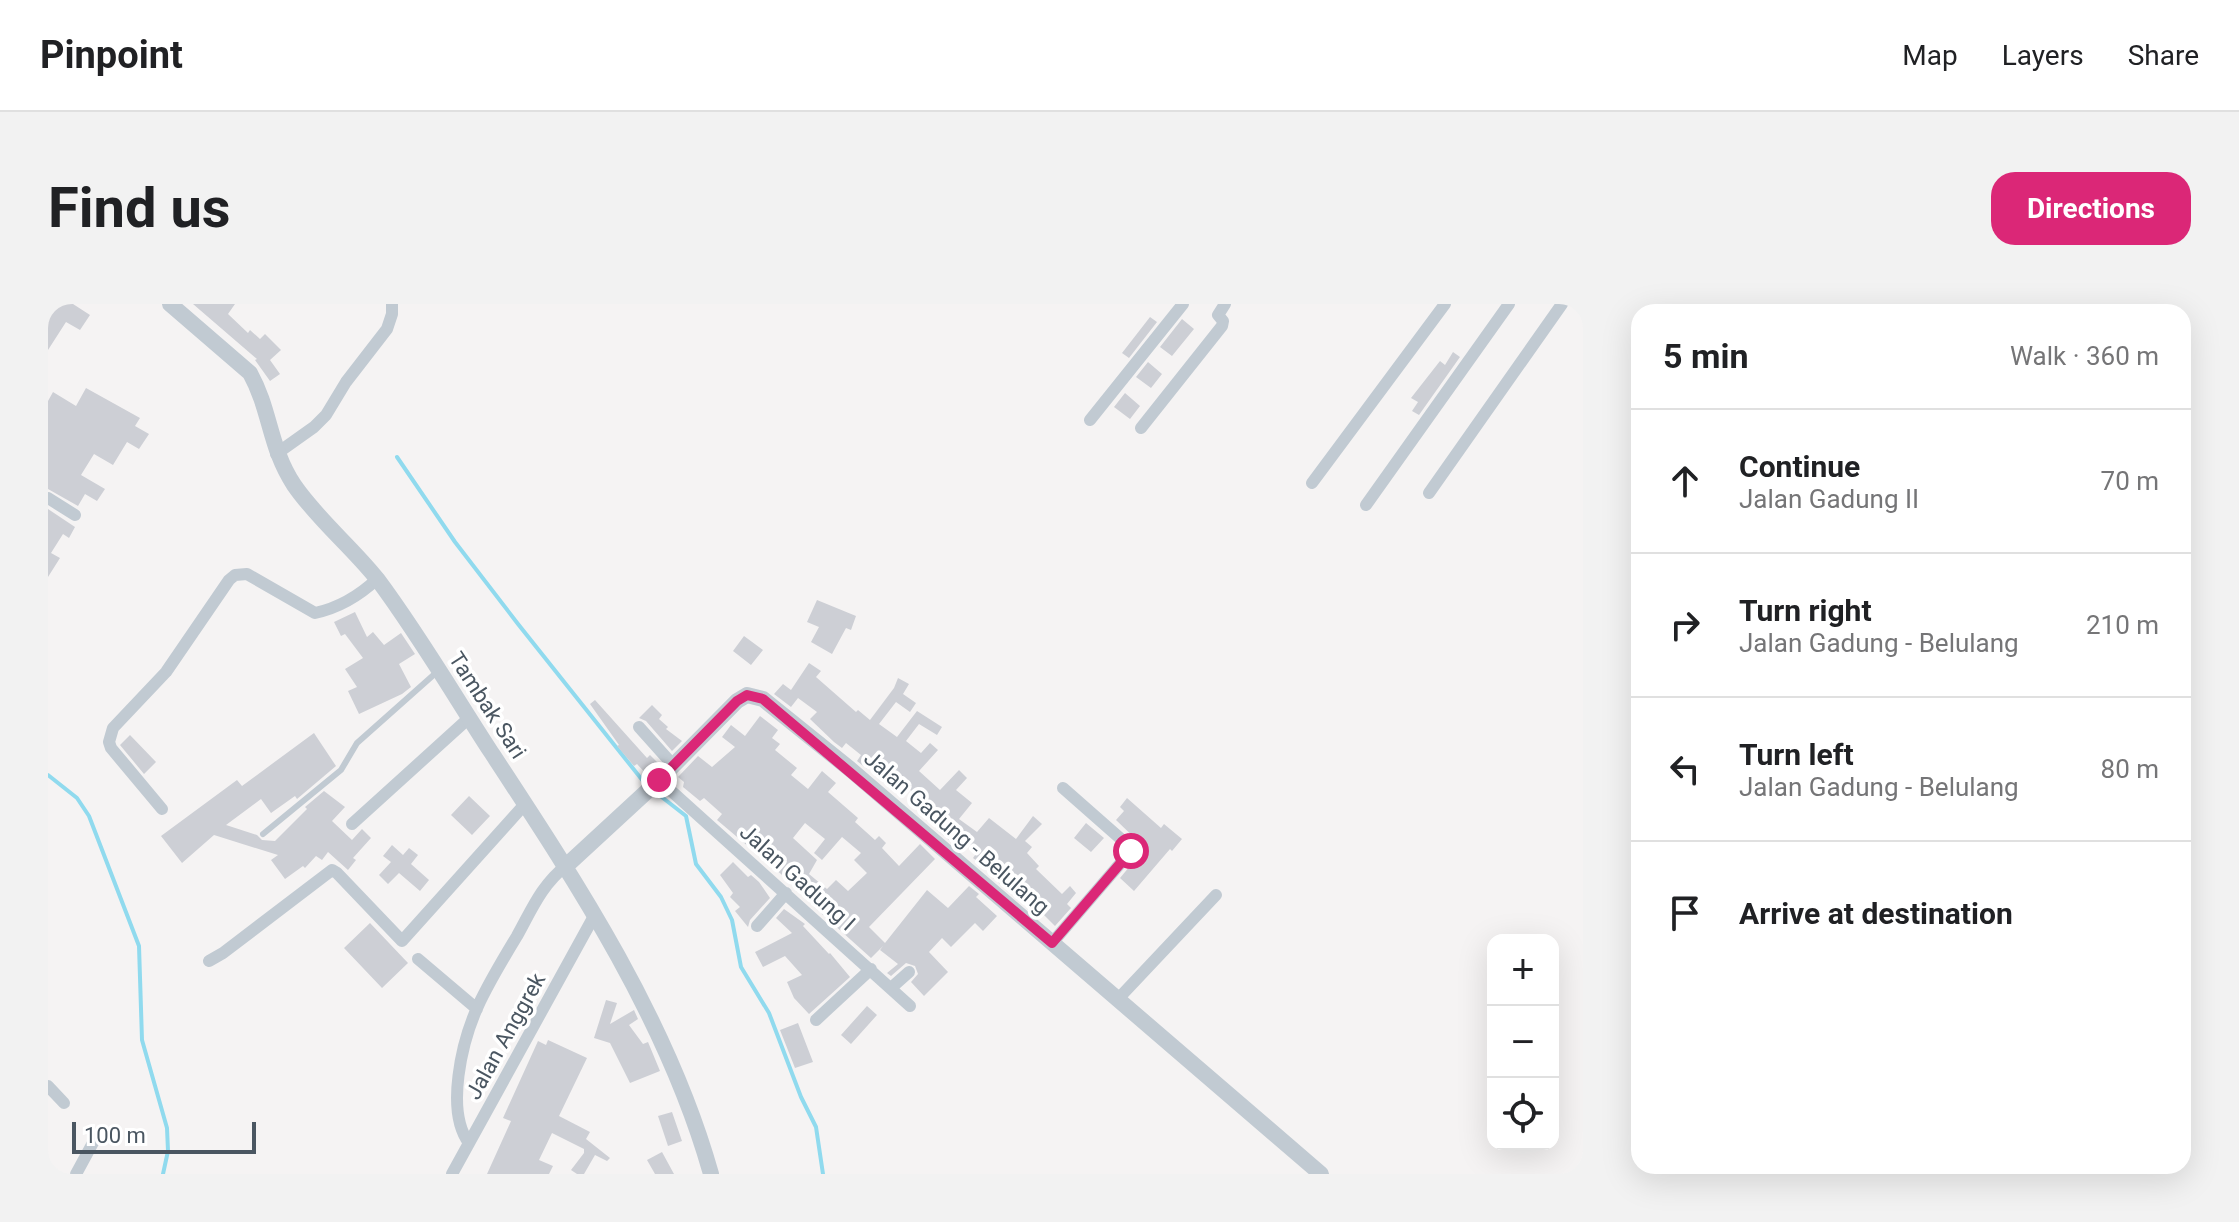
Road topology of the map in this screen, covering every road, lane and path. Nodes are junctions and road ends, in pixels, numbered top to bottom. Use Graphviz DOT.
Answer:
graph roads {
  1 [pos="170,304"];
  2 [pos="392,304"];
  3 [pos="1183,304"];
  4 [pos="1225,304"];
  5 [pos="1445,304"];
  6 [pos="1509,304"];
  7 [pos="1562,304"];
  8 [pos="1090,420"];
  9 [pos="1141,428"];
  10 [pos="276,454"];
  11 [pos="1312,483"];
  12 [pos="1429,493"];
  13 [pos="48,498"];
  14 [pos="1366,505"];
  15 [pos="75,515"];
  16 [pos="377,579"];
  17 [pos="439,670"];
  18 [pos="469,718"];
  19 [pos="639,727"];
  20 [pos="673,765"];
  21 [pos="653,786"];
  22 [pos="1063,788"];
  23 [pos="525,804"];
  24 [pos="162,809"];
  25 [pos="352,824"];
  26 [pos="263,834"];
  27 [pos="566,866"];
  28 [pos="786,893"];
  29 [pos="1216,895"];
  30 [pos="593,918"];
  31 [pos="757,926"];
  32 [pos="1052,943"];
  33 [pos="418,959"];
  34 [pos="209,961"];
  35 [pos="871,969"];
  36 [pos="909,972"];
  37 [pos="891,988"];
  38 [pos="1118,999"];
  39 [pos="910,1006"];
  40 [pos="477,1009"];
  41 [pos="816,1020"];
  42 [pos="48,1086"];
  43 [pos="64,1103"];
  44 [pos="95,1139"];
  45 [pos="469,1143"];
  46 [pos="76,1174"];
  47 [pos="452,1174"];
  48 [pos="711,1174"];
  49 [pos="1321,1174"];
  1 -- 10 [label="street, Tambak Sari"];
  2 -- 10 [label="street"];
  3 -- 8 [label="street"];
  4 -- 9 [label="street"];
  5 -- 11 [label="street"];
  6 -- 14 [label="street"];
  7 -- 12 [label="street"];
  10 -- 16 [label="street, Tambak Sari"];
  13 -- 15 [label="street"];
  16 -- 17 [label="street, Tambak Sari"];
  16 -- 24 [label="street"];
  17 -- 18 [label="street, Tambak Sari"];
  17 -- 26 [label="lane"];
  18 -- 23 [label="street, Tambak Sari"];
  18 -- 25 [label="street"];
  19 -- 20 [label="street"];
  20 -- 21 [label="street, Jalan Gadung - Belulang"];
  20 -- 32 [label="street, Jalan Gadung - Belulang"];
  21 -- 27 [label="street, Jalan Gadung - Belulang"];
  21 -- 28 [label="street, Jalan Gadung I"];
  22 -- 32 [label="street"];
  23 -- 27 [label="street, Tambak Sari"];
  23 -- 34 [label="street"];
  27 -- 30 [label="street, Tambak Sari"];
  27 -- 40 [label="street"];
  28 -- 31 [label="street"];
  28 -- 35 [label="street, Jalan Gadung I"];
  29 -- 38 [label="street"];
  30 -- 45 [label="street, Jalan Anggrek"];
  30 -- 48 [label="street, Tambak Sari"];
  32 -- 38 [label="street, Jalan Gadung - Belulang"];
  33 -- 40 [label="street"];
  35 -- 37 [label="street, Jalan Gadung I"];
  35 -- 41 [label="street"];
  36 -- 37 [label="street"];
  37 -- 39 [label="street, Jalan Gadung I"];
  38 -- 49 [label="street, Jalan Gadung - Belulang"];
  40 -- 45 [label="street"];
  42 -- 43 [label="street"];
  44 -- 46 [label="street"];
  45 -- 47 [label="street, Jalan Anggrek"];
}
